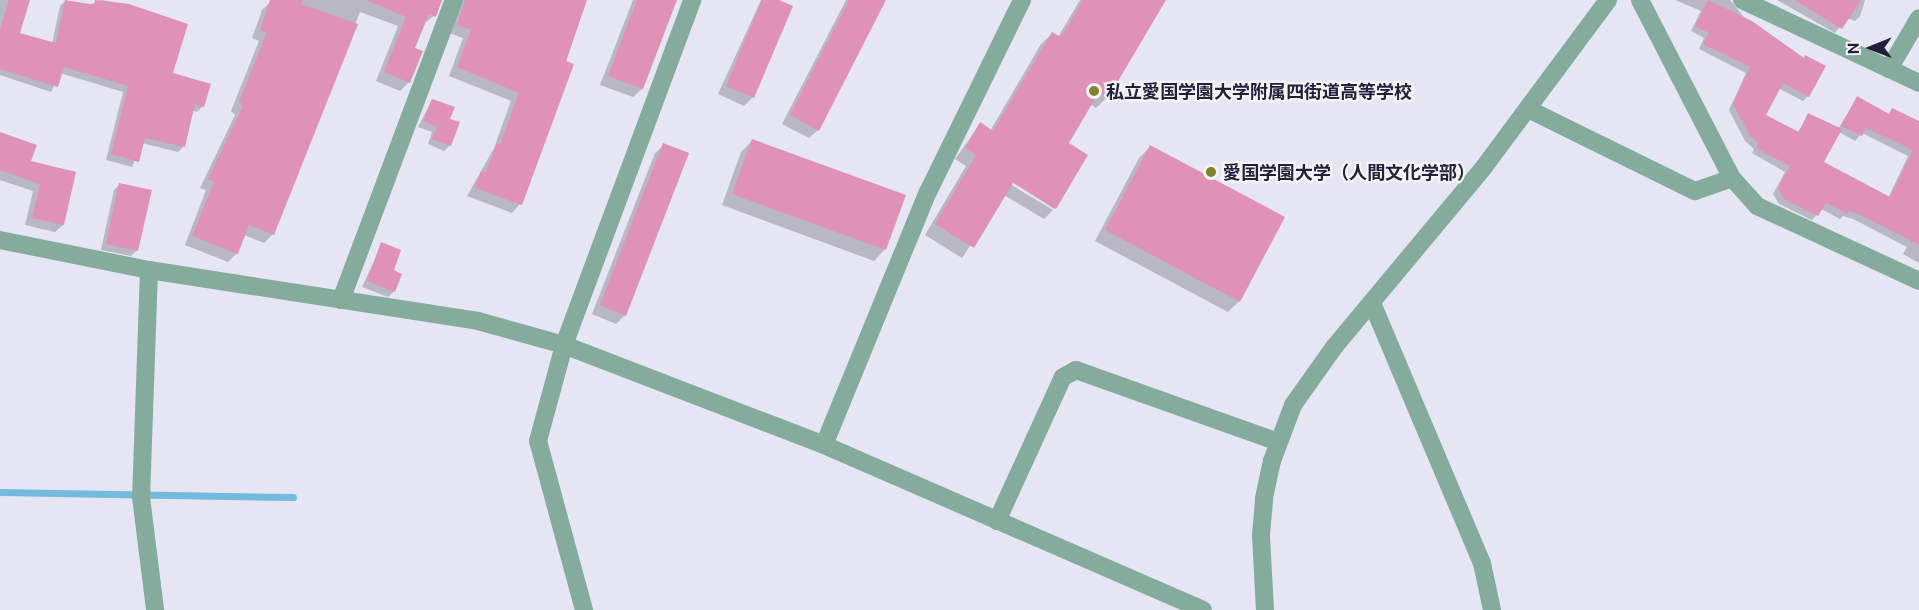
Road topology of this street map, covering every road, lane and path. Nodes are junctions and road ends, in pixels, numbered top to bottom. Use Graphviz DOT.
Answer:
graph roads {
  1 [pos="454,0"];
  2 [pos="692,0"];
  3 [pos="1022,0"];
  4 [pos="1608,0"];
  5 [pos="1640,0"];
  6 [pos="1742,0"];
  7 [pos="1919,18"];
  8 [pos="1889,69"];
  9 [pos="1919,83"];
  10 [pos="1528,109"];
  11 [pos="1732,178"];
  12 [pos="0,240"];
  13 [pos="149,270"];
  14 [pos="1919,281"];
  15 [pos="341,300"];
  16 [pos="1372,303"];
  17 [pos="564,345"];
  18 [pos="1278,442"];
  19 [pos="824,445"];
  20 [pos="997,521"];
  21 [pos="155,610"];
  22 [pos="584,610"];
  23 [pos="1203,610"];
  24 [pos="1264,610"];
  25 [pos="1492,610"];
  1 -- 15 [label="street"];
  2 -- 17 [label="street"];
  3 -- 19 [label="street"];
  4 -- 10 [label="street"];
  5 -- 11 [label="street"];
  6 -- 8 [label="street"];
  7 -- 8 [label="street"];
  8 -- 9 [label="street"];
  10 -- 11 [label="street"];
  10 -- 16 [label="street"];
  11 -- 14 [label="street"];
  12 -- 13 [label="street"];
  13 -- 15 [label="street"];
  13 -- 21 [label="street"];
  15 -- 17 [label="street"];
  16 -- 18 [label="street"];
  16 -- 25 [label="street"];
  17 -- 19 [label="street"];
  17 -- 22 [label="street"];
  18 -- 20 [label="street"];
  18 -- 24 [label="street"];
  19 -- 20 [label="street"];
  20 -- 23 [label="street"];
}
